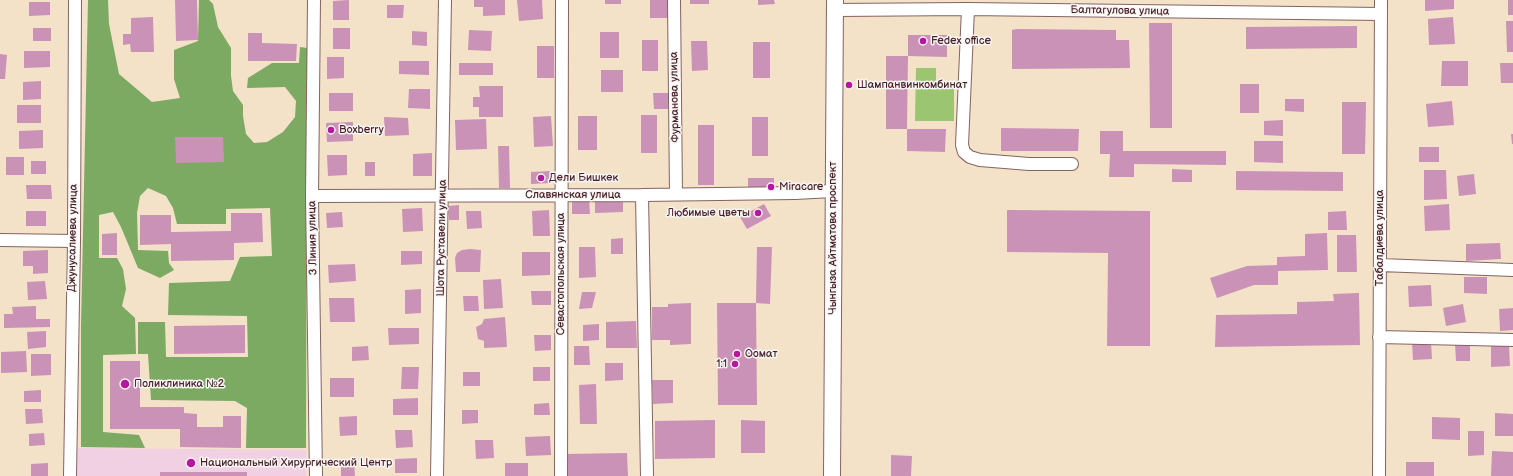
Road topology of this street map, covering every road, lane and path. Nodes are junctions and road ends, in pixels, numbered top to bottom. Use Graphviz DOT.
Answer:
graph roads {
  1 [pos="75,0"];
  2 [pos="314,0"];
  3 [pos="445,0"];
  4 [pos="562,0"];
  5 [pos="674,0"];
  6 [pos="1381,0"];
  7 [pos="835,5"];
  8 [pos="968,9"];
  9 [pos="1381,14"];
  10 [pos="1072,164"];
  11 [pos="833,191"];
  12 [pos="676,194"];
  13 [pos="442,195"];
  14 [pos="561,195"];
  15 [pos="642,195"];
  16 [pos="312,196"];
  17 [pos="0,240"];
  18 [pos="74,241"];
  19 [pos="1380,265"];
  20 [pos="1513,270"];
  21 [pos="1379,337"];
  22 [pos="1513,340"];
  23 [pos="70,476"];
  24 [pos="316,476"];
  25 [pos="437,476"];
  26 [pos="561,476"];
  27 [pos="647,476"];
  28 [pos="832,476"];
  29 [pos="1379,476"];
  1 -- 18 [label="street, Джунусалиева улица"];
  2 -- 16 [label="street, 3 Линия улица"];
  3 -- 13 [label="street, Шота Руставели улица"];
  4 -- 14 [label="street, Севастопольская улица"];
  5 -- 12 [label="street, Фурманова улица"];
  6 -- 9 [label="street, Табалдиева улица"];
  7 -- 8 [label="street, Балтагулова улица"];
  7 -- 11 [label="main road, Чынгыза Айтматова проспект"];
  8 -- 9 [label="street, Балтагулова улица"];
  8 -- 10 [label="street"];
  9 -- 19 [label="street, Табалдиева улица"];
  11 -- 12 [label="street, Славянская улица"];
  11 -- 28 [label="main road, Чынгыза Айтматова проспект"];
  12 -- 15 [label="street, Славянская улица"];
  13 -- 14 [label="street, Славянская улица"];
  13 -- 16 [label="street, Славянская улица"];
  13 -- 25 [label="street, Шота Руставели улица"];
  14 -- 15 [label="street, Славянская улица"];
  14 -- 26 [label="street, Севастопольская улица"];
  15 -- 27 [label="street"];
  16 -- 24 [label="street, 3 Линия улица"];
  17 -- 18 [label="street"];
  18 -- 23 [label="street, Джунусалиева улица"];
  19 -- 20 [label="street"];
  19 -- 21 [label="street, Табалдиева улица"];
  21 -- 22 [label="street"];
  21 -- 29 [label="street, Табалдиева улица"];
}
